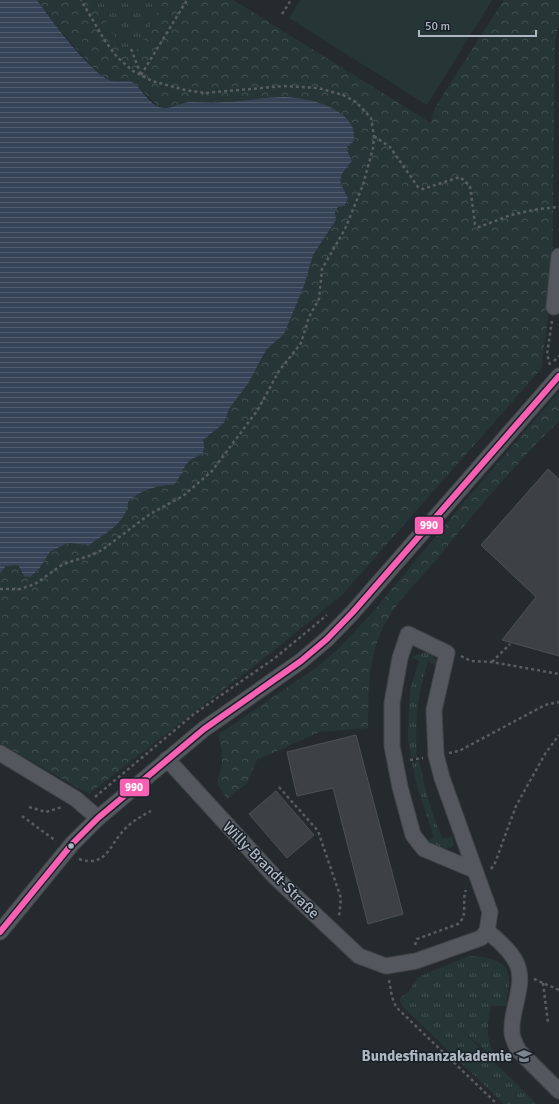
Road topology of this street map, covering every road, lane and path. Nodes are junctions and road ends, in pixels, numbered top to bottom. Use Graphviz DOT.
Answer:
graph roads {
  1 [pos="81,0"];
  2 [pos="187,0"];
  3 [pos="291,0"];
  4 [pos="282,14"];
  5 [pos="131,49"];
  6 [pos="142,75"];
  7 [pos="374,136"];
  8 [pos="559,207"];
  9 [pos="559,256"];
  10 [pos="554,307"];
  11 [pos="559,356"];
  12 [pos="552,370"];
  13 [pos="0,589"];
  14 [pos="333,610"];
  15 [pos="510,644"];
  16 [pos="447,653"];
  17 [pos="492,662"];
  18 [pos="559,674"];
  19 [pos="559,702"];
  20 [pos="559,735"];
  21 [pos="0,753"];
  22 [pos="436,755"];
  23 [pos="167,759"];
  24 [pos="396,763"];
  25 [pos="279,787"];
  26 [pos="81,802"];
  27 [pos="29,807"];
  28 [pos="151,811"];
  29 [pos="22,816"];
  30 [pos="98,818"];
  31 [pos="67,850"];
  32 [pos="476,875"];
  33 [pos="487,931"];
  34 [pos="0,932"];
  35 [pos="334,933"];
  36 [pos="417,939"];
  37 [pos="386,966"];
  38 [pos="520,976"];
  39 [pos="543,983"];
  40 [pos="559,990"];
  41 [pos="548,1023"];
  42 [pos="559,1091"];
  43 [pos="497,1104"];
  1 -- 6 [label="path"];
  2 -- 6 [label="path"];
  3 -- 4 [label="path"];
  5 -- 6 [label="path"];
  6 -- 7 [label="path"];
  7 -- 8 [label="path"];
  7 -- 13 [label="path"];
  9 -- 10 [label="street"];
  10 -- 12 [label="path"];
  11 -- 12 [label="path"];
  12 -- 23 [label="street"];
  14 -- 26 [label="path"];
  15 -- 17 [label="path"];
  16 -- 17 [label="path"];
  16 -- 22 [label="street"];
  16 -- 24 [label="street"];
  17 -- 18 [label="path"];
  19 -- 22 [label="path"];
  20 -- 32 [label="path"];
  21 -- 26 [label="street"];
  22 -- 24 [label="path"];
  22 -- 32 [label="street"];
  23 -- 30 [label="street"];
  23 -- 35 [label="street, Willy-Brandt-Straße"];
  24 -- 32 [label="street"];
  25 -- 35 [label="path"];
  26 -- 27 [label="path"];
  26 -- 30 [label="street"];
  28 -- 31 [label="path"];
  29 -- 31 [label="path"];
  30 -- 31 [label="street"];
  31 -- 34 [label="street"];
  32 -- 33 [label="street"];
  32 -- 36 [label="path"];
  33 -- 37 [label="street"];
  33 -- 38 [label="street"];
  35 -- 37 [label="street, Willy-Brandt-Straße"];
  37 -- 43 [label="path"];
  38 -- 39 [label="path"];
  38 -- 42 [label="street"];
  39 -- 40 [label="path"];
  39 -- 41 [label="path"];
}
